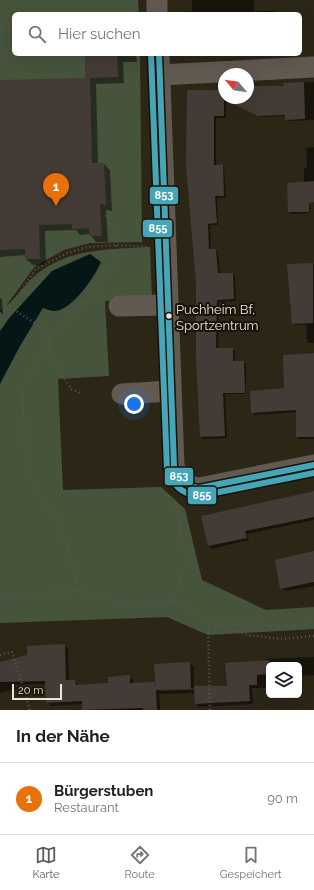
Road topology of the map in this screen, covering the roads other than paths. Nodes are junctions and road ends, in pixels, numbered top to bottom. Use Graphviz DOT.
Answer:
graph roads {
  1 [pos="157,0"];
  2 [pos="158,12"];
  3 [pos="159,56"];
  4 [pos="314,67"];
  5 [pos="160,75"];
  6 [pos="168,305"];
  7 [pos="119,306"];
  8 [pos="170,391"];
  9 [pos="122,394"];
  10 [pos="314,465"];
  1 -- 2 [label="street"];
  3 -- 5 [label="street"];
  4 -- 5 [label="street"];
  5 -- 6 [label="street"];
  6 -- 7 [label="street"];
  6 -- 8 [label="street"];
  8 -- 9 [label="street"];
  8 -- 10 [label="street"];
}
